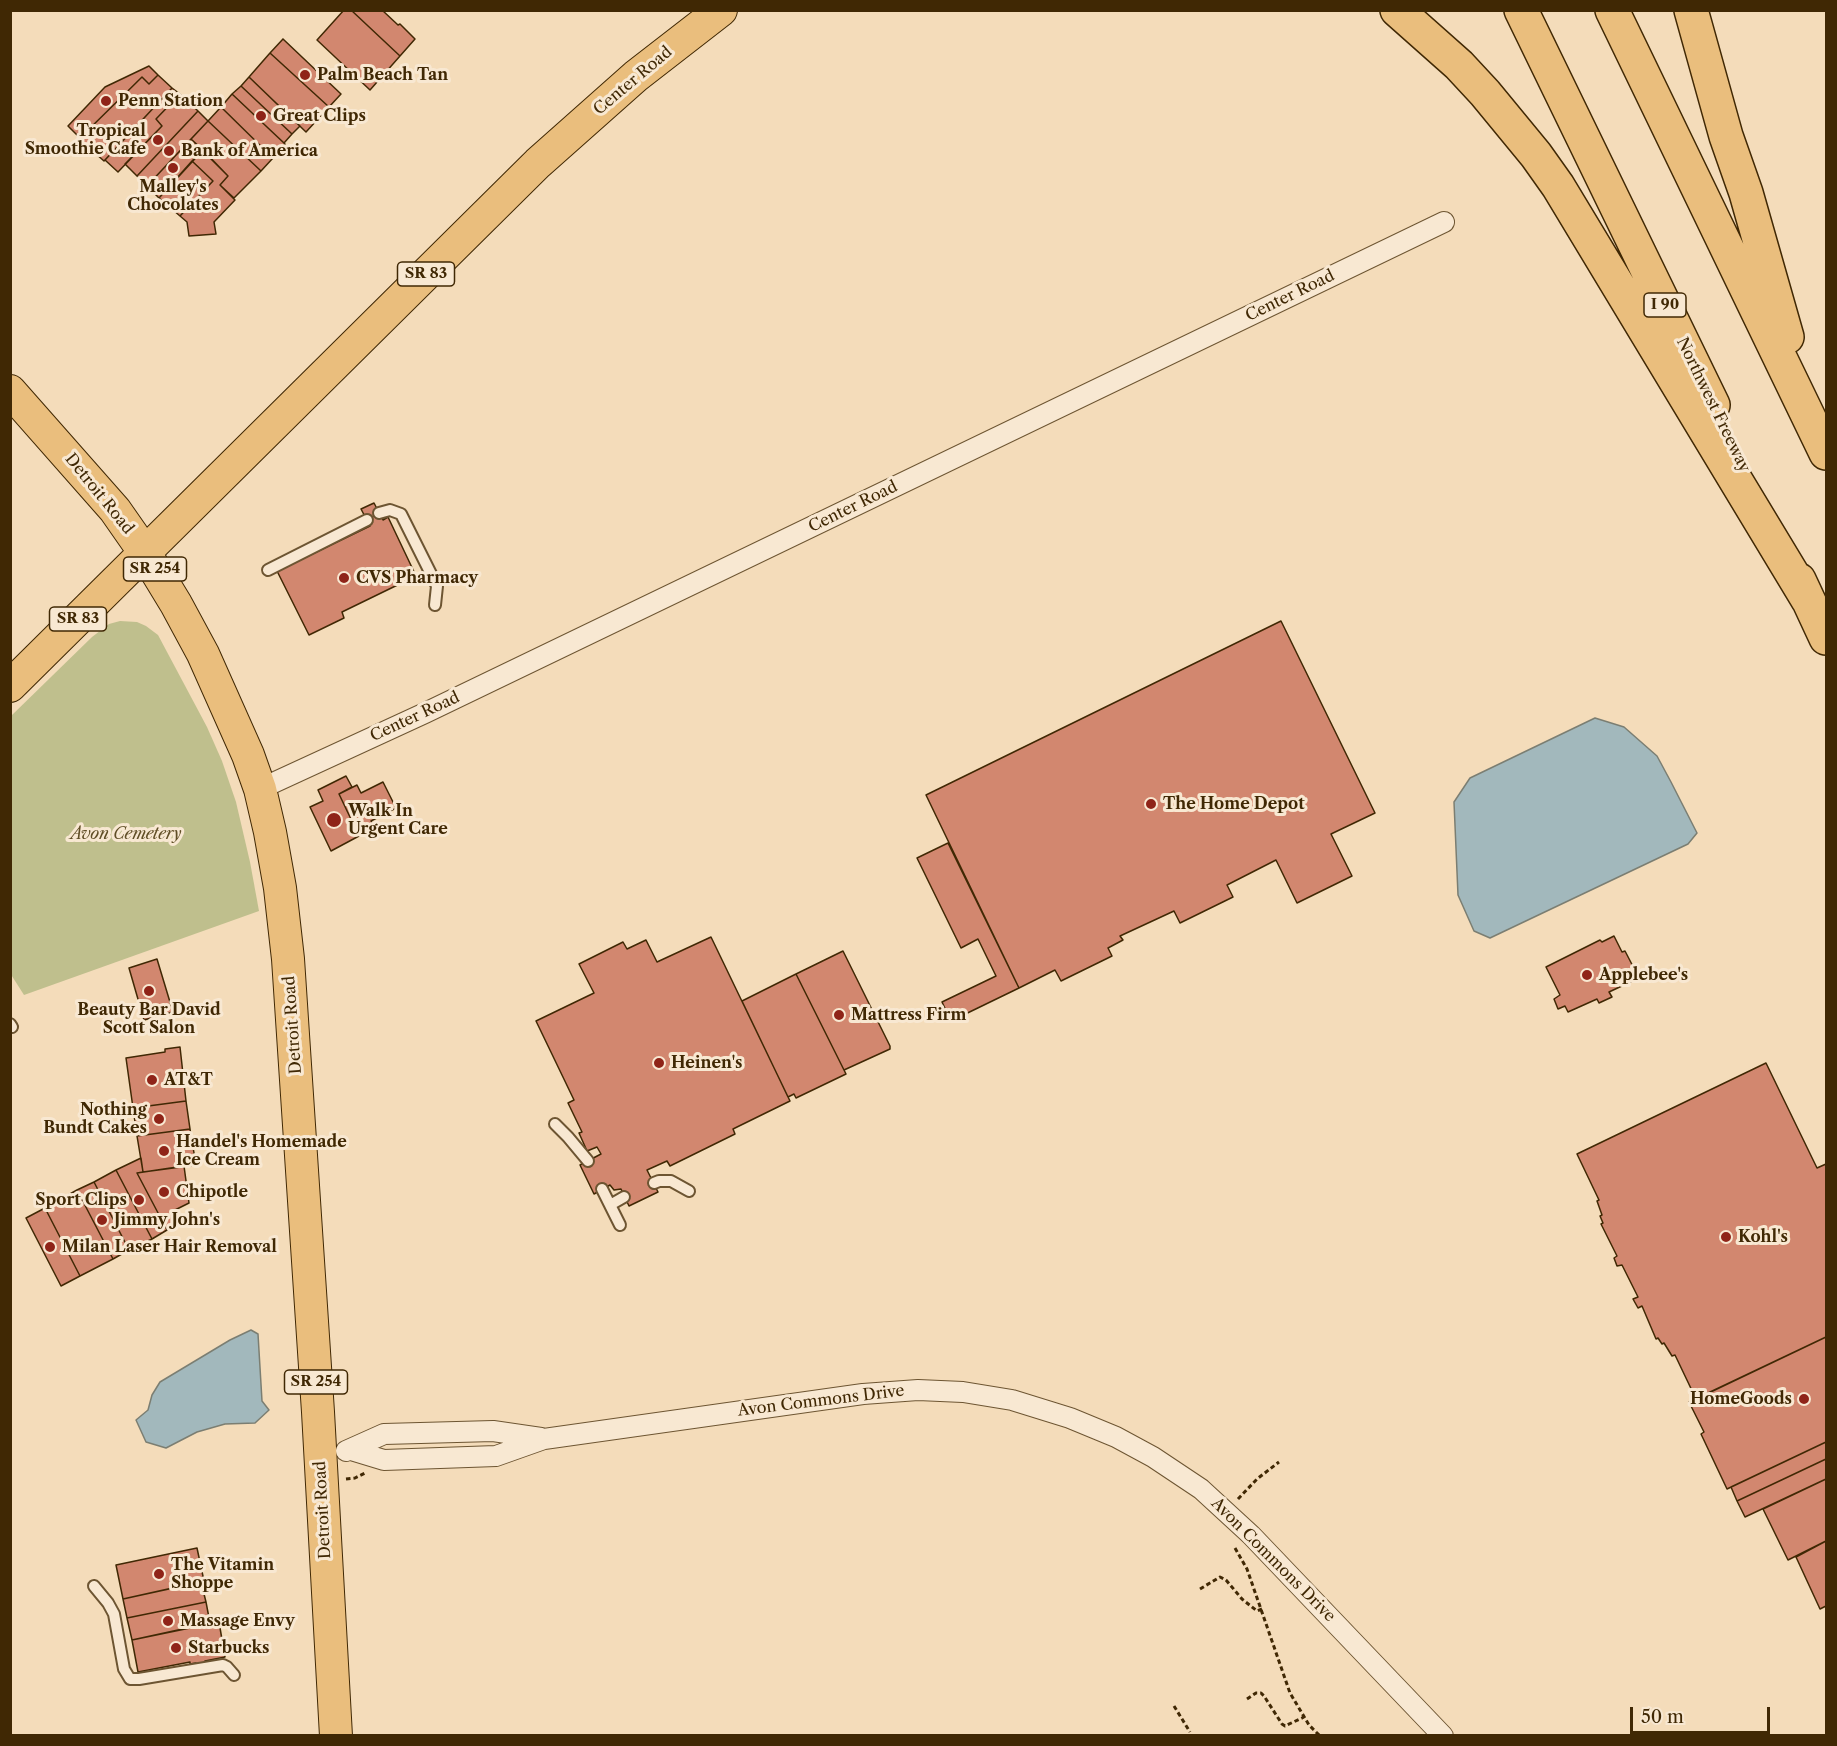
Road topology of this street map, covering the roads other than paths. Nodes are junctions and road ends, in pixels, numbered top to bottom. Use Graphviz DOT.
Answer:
graph roads {
  1 [pos="721,10"];
  2 [pos="1397,10"];
  3 [pos="1521,10"];
  4 [pos="1612,10"];
  5 [pos="1690,10"];
  6 [pos="1444,222"];
  7 [pos="10,391"];
  8 [pos="1813,424"];
  9 [pos="1827,453"];
  10 [pos="379,513"];
  11 [pos="367,520"];
  12 [pos="145,553"];
  13 [pos="268,570"];
  14 [pos="1808,600"];
  15 [pos="435,605"];
  16 [pos="1827,638"];
  17 [pos="10,686"];
  18 [pos="260,789"];
  19 [pos="555,1124"];
  20 [pos="588,1161"];
  21 [pos="654,1183"];
  22 [pos="602,1189"];
  23 [pos="689,1191"];
  24 [pos="624,1197"];
  25 [pos="610,1205"];
  26 [pos="620,1225"];
  27 [pos="321,1467"];
  28 [pos="94,1586"];
  29 [pos="234,1675"];
  30 [pos="336,1736"];
  31 [pos="1443,1736"];
  1 -- 12 [label="main road, Center Road / SR 83"];
  2 -- 14 [label="highway"];
  3 -- 14 [label="highway, Northwest Freeway / I 90"];
  4 -- 8 [label="highway"];
  5 -- 8 [label="highway"];
  6 -- 18 [label="street, Center Road"];
  7 -- 12 [label="main road, Detroit Road / SR 254"];
  8 -- 9 [label="highway"];
  10 -- 15 [label="lane"];
  11 -- 13 [label="lane"];
  12 -- 17 [label="main road, Center Road / SR 83"];
  12 -- 18 [label="main road, Detroit Road / SR 254"];
  14 -- 16 [label="highway, Northwest Freeway / I 90"];
  18 -- 27 [label="main road, Detroit Road / SR 254"];
  19 -- 20 [label="lane"];
  21 -- 23 [label="lane"];
  22 -- 25 [label="lane"];
  24 -- 25 [label="lane"];
  25 -- 26 [label="lane"];
  27 -- 30 [label="main road, Detroit Road / SR 254"];
  27 -- 31 [label="street, Avon Commons Drive"];
  28 -- 29 [label="lane"];
}
